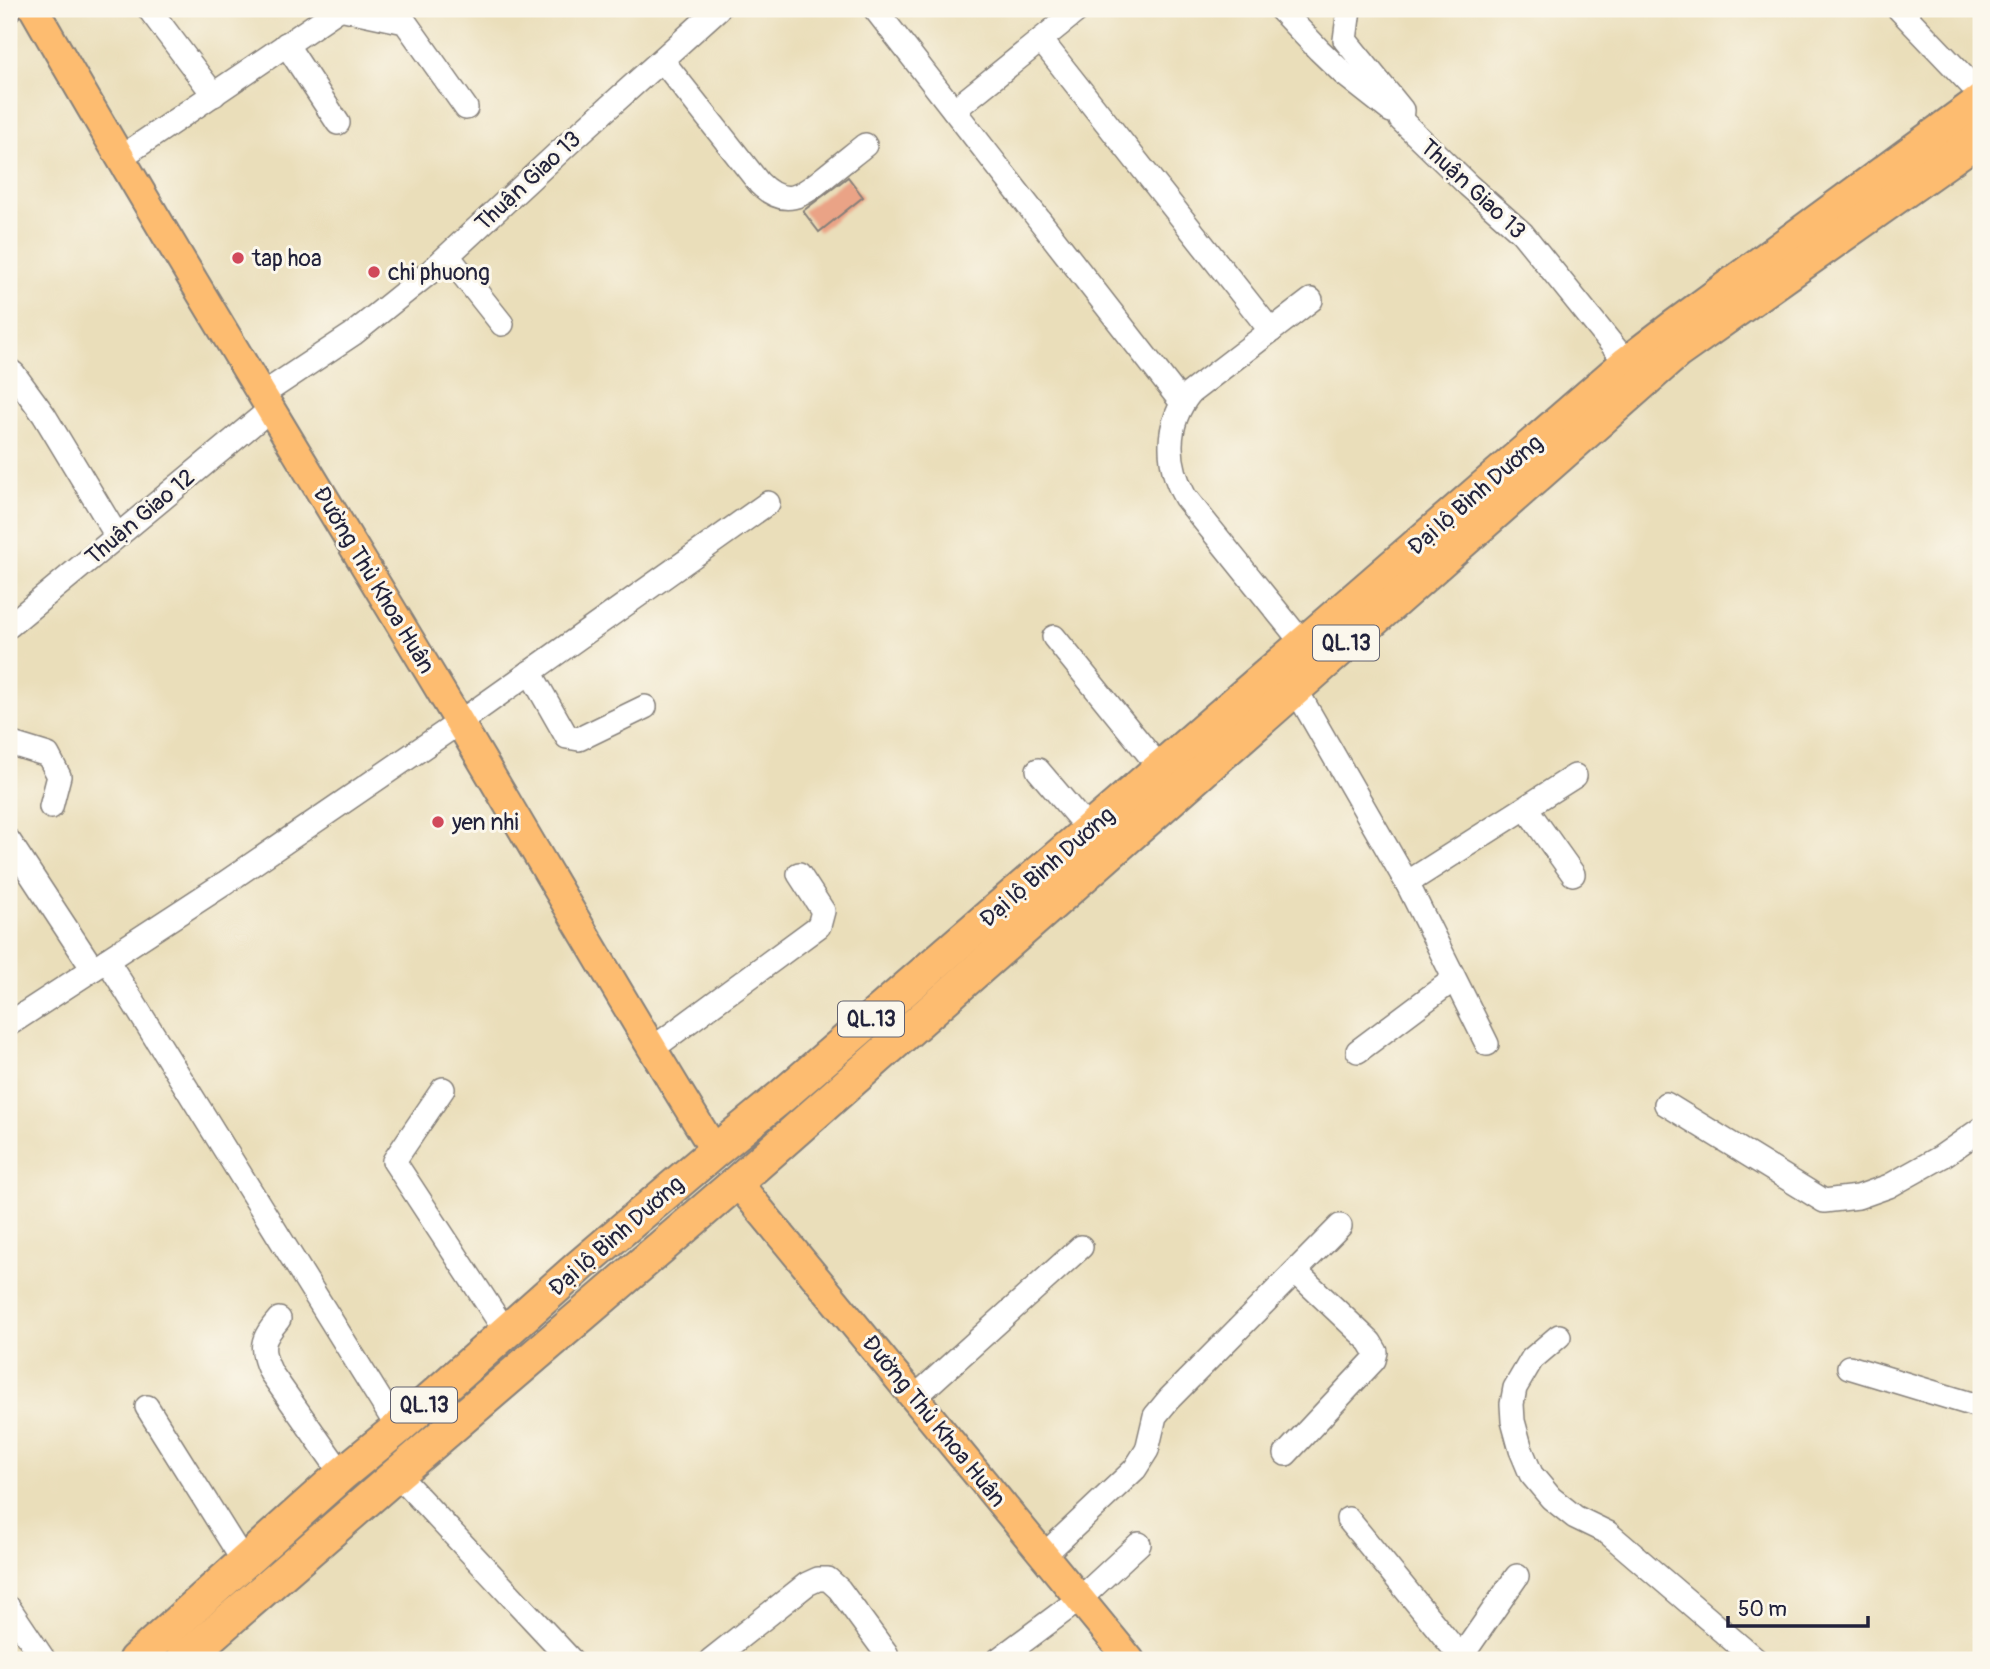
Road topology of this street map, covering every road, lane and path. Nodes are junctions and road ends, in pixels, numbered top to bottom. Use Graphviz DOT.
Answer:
graph roads {
  1 [pos="34,9"];
  2 [pos="149,9"];
  3 [pos="341,9"];
  4 [pos="718,9"];
  5 [pos="875,9"];
  6 [pos="1079,9"];
  7 [pos="1280,9"];
  8 [pos="1349,9"];
  9 [pos="1899,9"];
  10 [pos="1041,40"];
  11 [pos="286,44"];
  12 [pos="662,61"];
  13 [pos="214,95"];
  14 [pos="1981,95"];
  15 [pos="1981,101"];
  16 [pos="466,108"];
  17 [pos="954,110"];
  18 [pos="1401,120"];
  19 [pos="338,123"];
  20 [pos="1981,137"];
  21 [pos="865,145"];
  22 [pos="120,158"];
  23 [pos="448,256"];
  24 [pos="1311,300"];
  25 [pos="502,324"];
  26 [pos="1271,331"];
  27 [pos="1627,363"];
  28 [pos="9,370"];
  29 [pos="267,401"];
  30 [pos="1182,403"];
  31 [pos="768,502"];
  32 [pos="117,536"];
  33 [pos="9,626"];
  34 [pos="1054,637"];
  35 [pos="1304,645"];
  36 [pos="530,672"];
  37 [pos="1296,688"];
  38 [pos="645,707"];
  39 [pos="460,722"];
  40 [pos="9,743"];
  41 [pos="1160,768"];
  42 [pos="1038,770"];
  43 [pos="1575,776"];
  44 [pos="51,807"];
  45 [pos="1526,808"];
  46 [pos="1089,830"];
  47 [pos="9,841"];
  48 [pos="799,874"];
  49 [pos="1573,874"];
  50 [pos="1407,883"];
  51 [pos="100,964"];
  52 [pos="1454,979"];
  53 [pos="9,1024"];
  54 [pos="1487,1044"];
  55 [pos="652,1049"];
  56 [pos="1358,1051"];
  57 [pos="443,1088"];
  58 [pos="1667,1104"];
  59 [pos="1981,1129"];
  60 [pos="715,1151"];
  61 [pos="737,1182"];
  62 [pos="1340,1226"];
  63 [pos="1081,1247"];
  64 [pos="1296,1272"];
  65 [pos="279,1319"];
  66 [pos="506,1332"];
  67 [pos="1559,1336"];
  68 [pos="1849,1367"];
  69 [pos="914,1398"];
  70 [pos="147,1407"];
  71 [pos="1981,1408"];
  72 [pos="398,1428"];
  73 [pos="1286,1454"];
  74 [pos="342,1474"];
  75 [pos="397,1474"];
  76 [pos="1348,1519"];
  77 [pos="1139,1544"];
  78 [pos="1044,1555"];
  79 [pos="244,1562"];
  80 [pos="1517,1576"];
  81 [pos="1081,1598"];
  82 [pos="9,1608"];
  83 [pos="886,1653"];
  84 [pos="1460,1658"];
  85 [pos="44,1660"];
  86 [pos="135,1660"];
  87 [pos="183,1660"];
  88 [pos="571,1660"];
  89 [pos="711,1660"];
  90 [pos="998,1660"];
  91 [pos="1130,1660"];
  92 [pos="1756,1660"];
  1 -- 22 [label="main road, Đường Thủ Khoa Huân"];
  2 -- 13 [label="street"];
  3 -- 11 [label="street"];
  3 -- 16 [label="street"];
  4 -- 12 [label="street, Thuận Giao 13"];
  5 -- 17 [label="street"];
  6 -- 10 [label="street"];
  7 -- 18 [label="street"];
  8 -- 18 [label="street, Thuận Giao 13"];
  9 -- 14 [label="street"];
  10 -- 17 [label="street"];
  10 -- 26 [label="street"];
  11 -- 13 [label="street"];
  11 -- 19 [label="street"];
  12 -- 21 [label="street"];
  12 -- 23 [label="street, Thuận Giao 13"];
  13 -- 22 [label="street"];
  15 -- 27 [label="highway, Đại lộ Bình Dương / QL.13"];
  17 -- 30 [label="street"];
  18 -- 27 [label="street, Thuận Giao 13"];
  20 -- 37 [label="highway, Đại lộ Bình Dương / QL.13"];
  22 -- 29 [label="main road, Đường Thủ Khoa Huân"];
  23 -- 25 [label="street"];
  23 -- 29 [label="street, Thuận Giao 13"];
  24 -- 26 [label="street"];
  26 -- 30 [label="street"];
  27 -- 35 [label="highway, Đại lộ Bình Dương / QL.13"];
  28 -- 32 [label="street"];
  29 -- 32 [label="street, Thuận Giao 12"];
  29 -- 39 [label="main road, Đường Thủ Khoa Huân"];
  30 -- 35 [label="street"];
  31 -- 36 [label="street"];
  32 -- 33 [label="street, Thuận Giao 12"];
  34 -- 41 [label="street"];
  35 -- 41 [label="highway, Đại lộ Bình Dương / QL.13"];
  36 -- 38 [label="street"];
  36 -- 39 [label="street"];
  37 -- 50 [label="street"];
  37 -- 61 [label="highway, Đại lộ Bình Dương / QL.13"];
  39 -- 51 [label="street"];
  39 -- 55 [label="main road, Đường Thủ Khoa Huân"];
  40 -- 44 [label="street"];
  41 -- 46 [label="highway, Đại lộ Bình Dương / QL.13"];
  42 -- 46 [label="street"];
  43 -- 45 [label="street"];
  45 -- 49 [label="street"];
  45 -- 50 [label="street"];
  46 -- 60 [label="highway, Đại lộ Bình Dương / QL.13"];
  47 -- 51 [label="street"];
  48 -- 55 [label="street"];
  50 -- 52 [label="street"];
  51 -- 53 [label="street"];
  51 -- 72 [label="street"];
  52 -- 54 [label="street"];
  52 -- 56 [label="street"];
  55 -- 60 [label="main road, Đường Thủ Khoa Huân"];
  57 -- 66 [label="street"];
  58 -- 59 [label="street"];
  60 -- 61 [label="highway"];
  60 -- 66 [label="highway, Đại lộ Bình Dương / QL.13"];
  61 -- 69 [label="main road, Đường Thủ Khoa Huân"];
  61 -- 75 [label="highway, Đại lộ Bình Dương / QL.13"];
  62 -- 64 [label="street"];
  63 -- 69 [label="street"];
  64 -- 73 [label="street"];
  64 -- 78 [label="street"];
  65 -- 74 [label="street"];
  66 -- 72 [label="highway, Đại lộ Bình Dương / QL.13"];
  67 -- 92 [label="street"];
  68 -- 71 [label="street"];
  69 -- 78 [label="main road, Đường Thủ Khoa Huân"];
  70 -- 79 [label="street"];
  72 -- 74 [label="highway, Đại lộ Bình Dương / QL.13"];
  74 -- 79 [label="highway, Đại lộ Bình Dương / QL.13"];
  75 -- 87 [label="highway, Đại lộ Bình Dương / QL.13"];
  75 -- 88 [label="street"];
  76 -- 84 [label="street"];
  77 -- 81 [label="street"];
  78 -- 81 [label="main road, Đường Thủ Khoa Huân"];
  79 -- 86 [label="highway, Đại lộ Bình Dương / QL.13"];
  80 -- 84 [label="street"];
  81 -- 90 [label="street"];
  81 -- 91 [label="main road, Đường Thủ Khoa Huân"];
  82 -- 85 [label="street"];
  83 -- 89 [label="street"];
}
